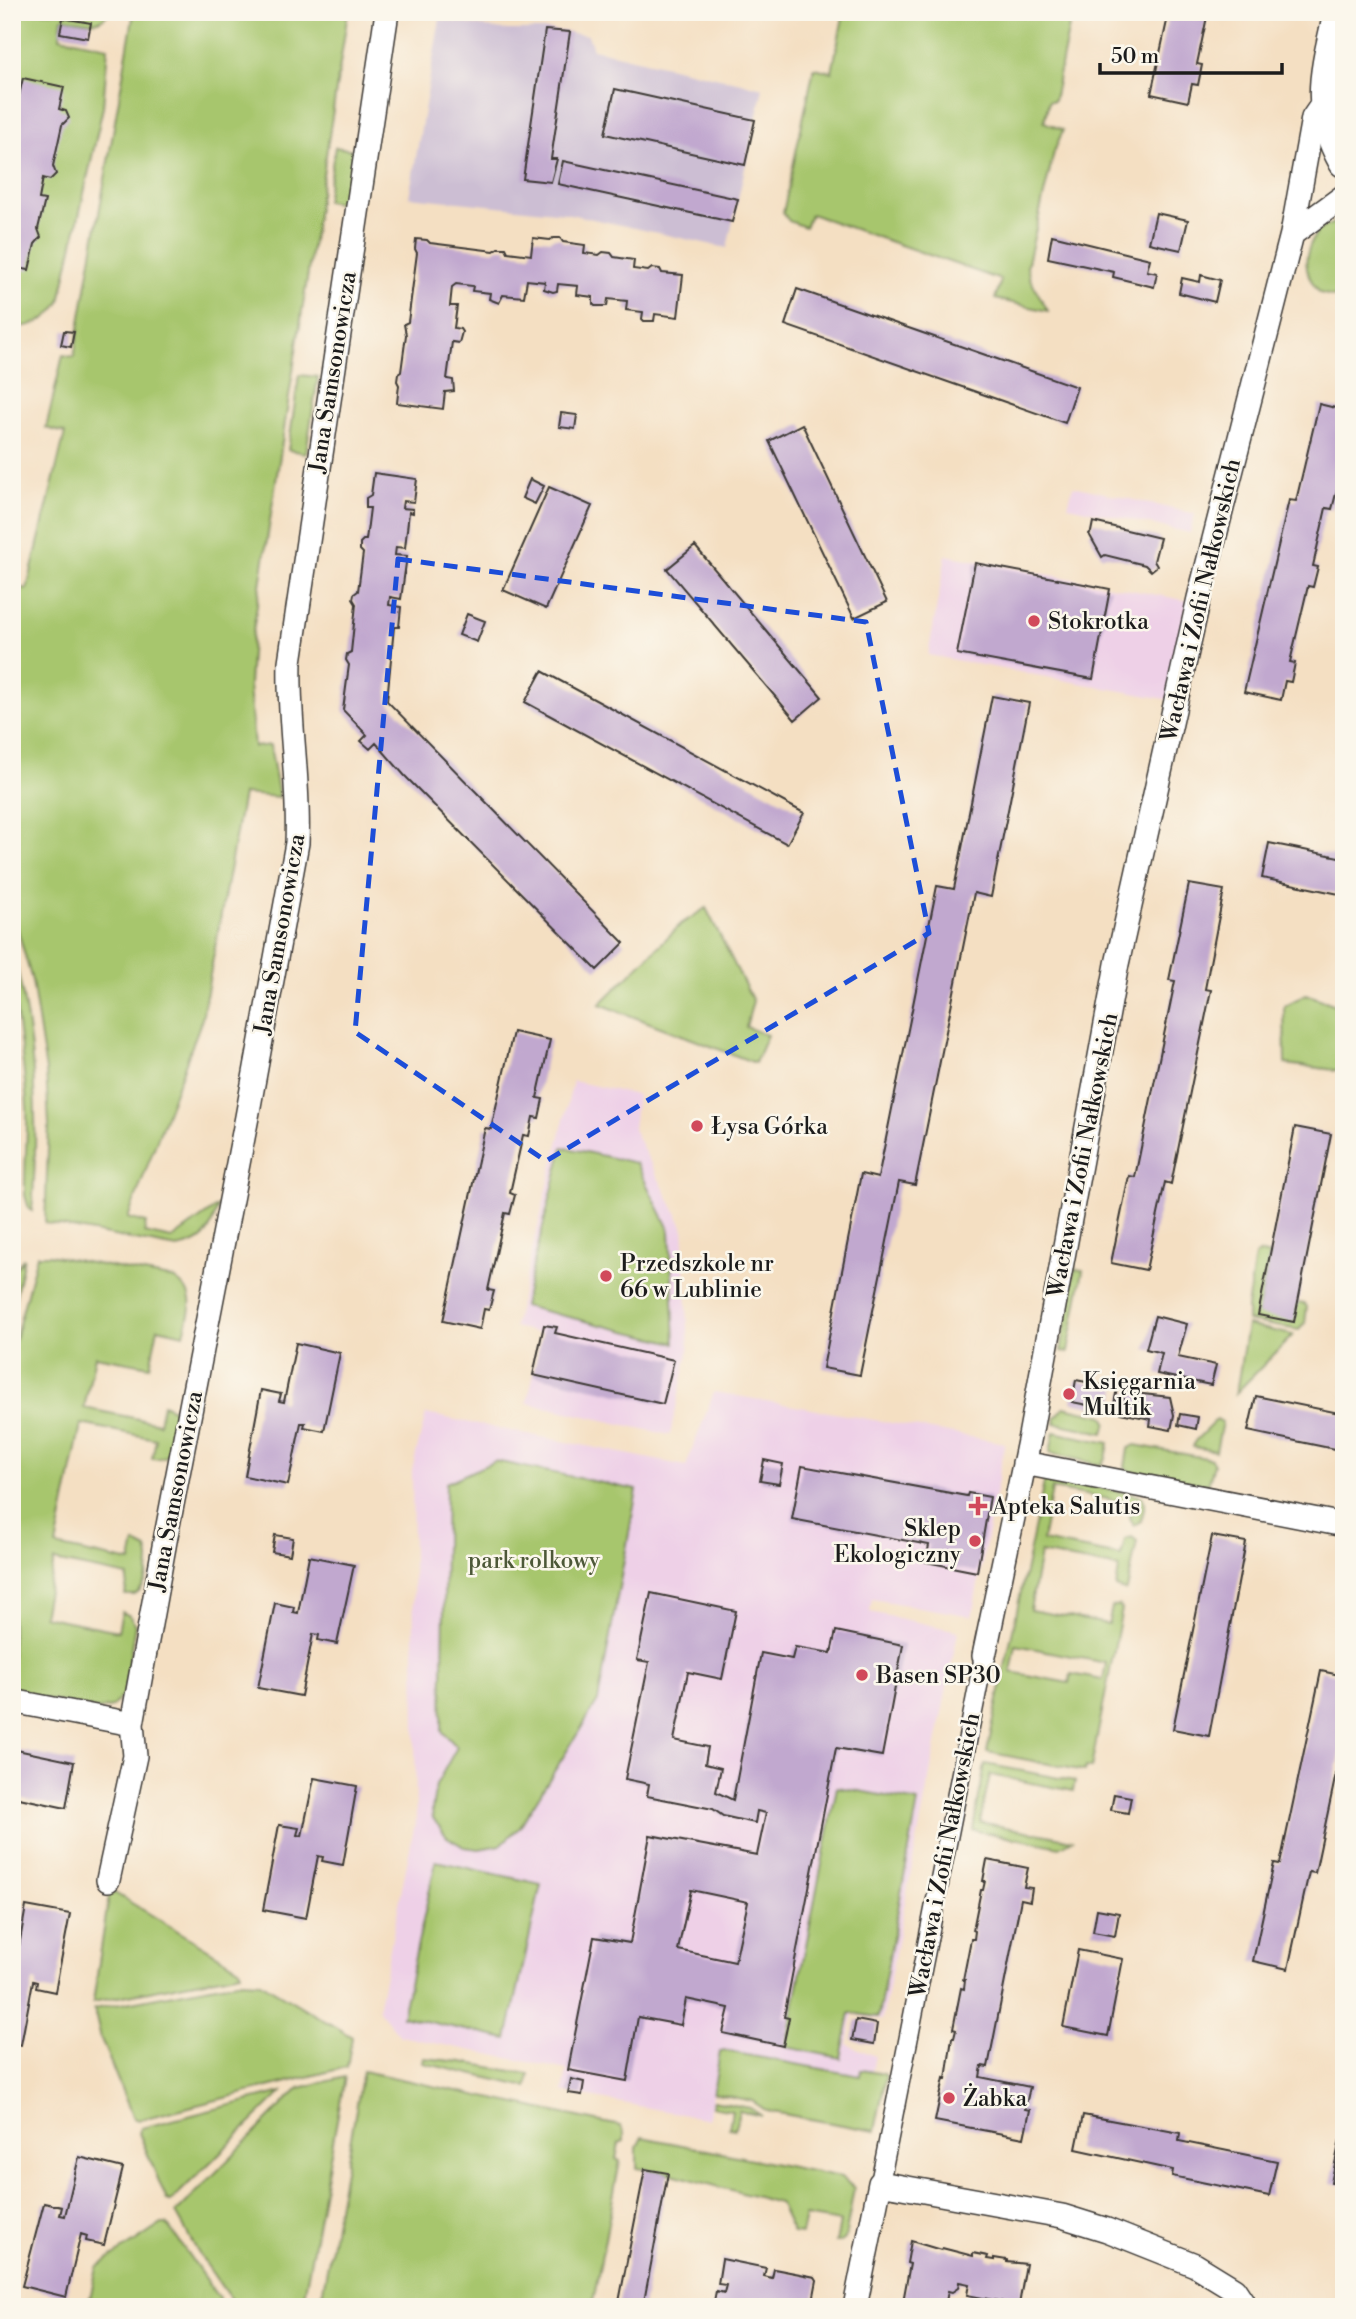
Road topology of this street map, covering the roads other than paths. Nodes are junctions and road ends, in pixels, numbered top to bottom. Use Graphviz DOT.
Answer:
graph roads {
  1 [pos="387,12"];
  2 [pos="1339,12"];
  3 [pos="1336,65"];
  4 [pos="1324,102"];
  5 [pos="1344,162"];
  6 [pos="1344,195"];
  7 [pos="1292,233"];
  8 [pos="1024,1463"];
  9 [pos="1344,1525"];
  10 [pos="984,1656"];
  11 [pos="12,1701"];
  12 [pos="132,1724"];
  13 [pos="108,1880"];
  14 [pos="880,2183"];
  15 [pos="855,2307"];
  16 [pos="1246,2307"];
  1 -- 12 [label="street, Jana Samsonowicza"];
  2 -- 3 [label="street, Wacława i Zofii Nałkowskich"];
  3 -- 4 [label="street, Wacława i Zofii Nałkowskich"];
  4 -- 5 [label="street"];
  4 -- 7 [label="street, Wacława i Zofii Nałkowskich"];
  6 -- 7 [label="street"];
  7 -- 8 [label="street, Wacława i Zofii Nałkowskich"];
  8 -- 9 [label="street"];
  8 -- 10 [label="street, Wacława i Zofii Nałkowskich"];
  10 -- 14 [label="street, Wacława i Zofii Nałkowskich"];
  11 -- 12 [label="street"];
  12 -- 13 [label="street, Jana Samsonowicza"];
  14 -- 15 [label="street, Wacława i Zofii Nałkowskich"];
  14 -- 16 [label="street"];
}
